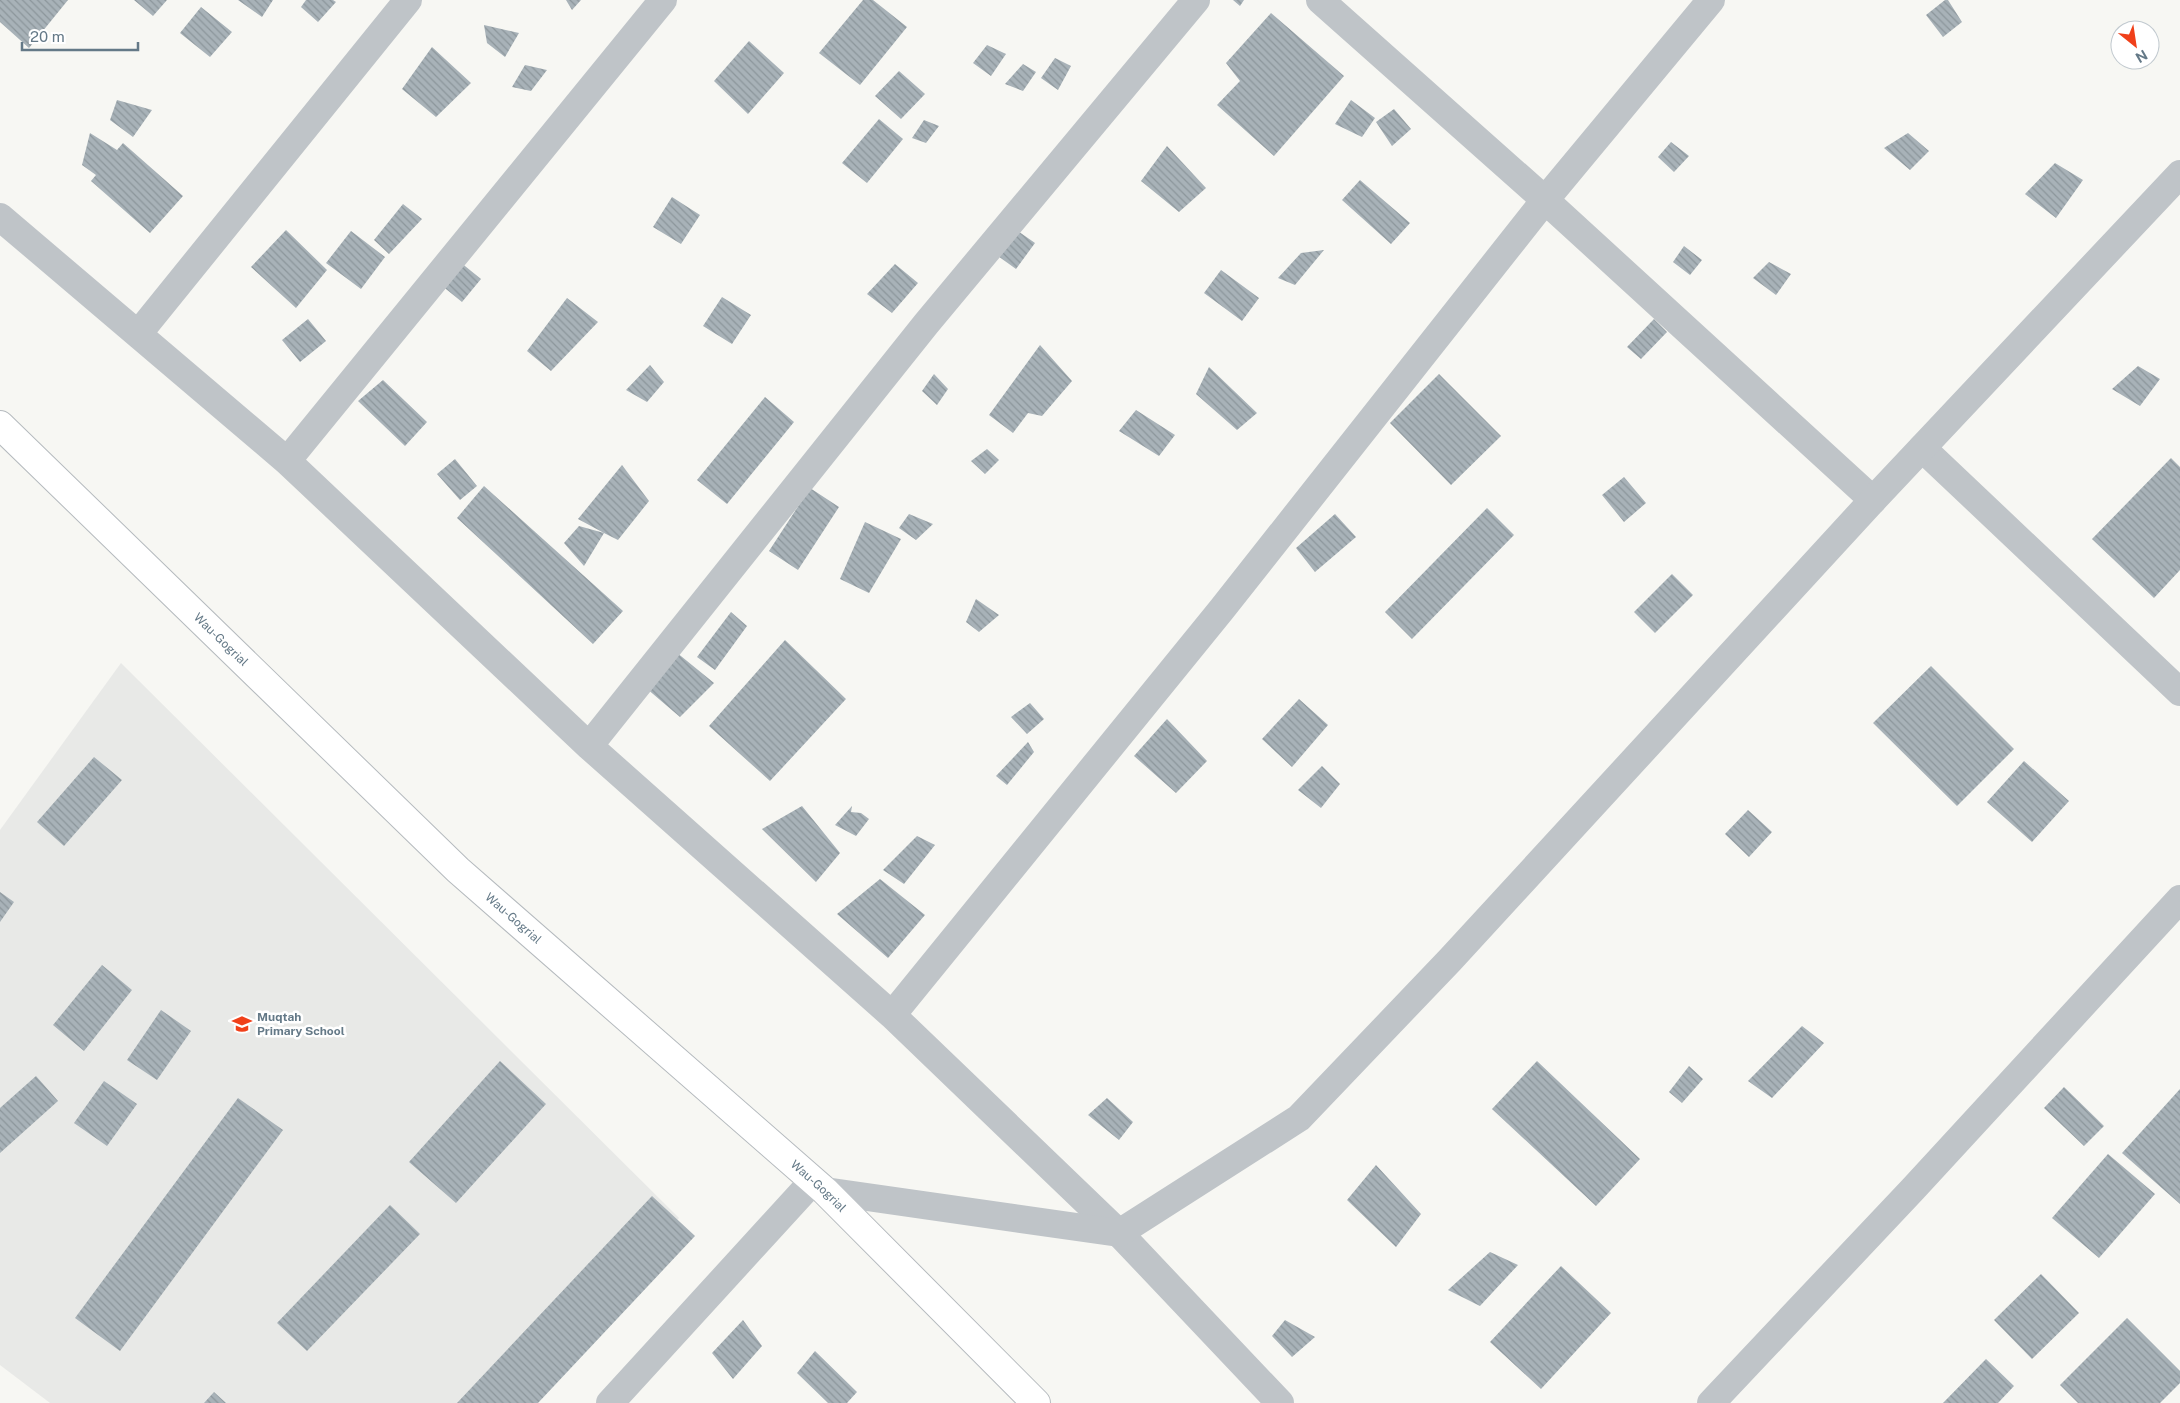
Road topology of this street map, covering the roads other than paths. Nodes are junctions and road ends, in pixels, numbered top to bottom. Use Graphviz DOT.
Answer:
graph roads {
  1 [pos="408,0"];
  2 [pos="663,0"];
  3 [pos="1196,0"];
  4 [pos="1320,0"];
  5 [pos="1712,0"];
  6 [pos="2180,174"];
  7 [pos="1545,200"];
  8 [pos="0,218"];
  9 [pos="138,334"];
  10 [pos="0,425"];
  11 [pos="1922,448"];
  12 [pos="287,461"];
  13 [pos="1873,500"];
  14 [pos="2180,692"];
  15 [pos="589,746"];
  16 [pos="2180,899"];
  17 [pos="892,1015"];
  18 [pos="819,1186"];
  19 [pos="1119,1233"];
  20 [pos="610,1403"];
  21 [pos="1036,1403"];
  22 [pos="1280,1403"];
  23 [pos="1712,1403"];
  1 -- 9 [label="street"];
  2 -- 12 [label="street"];
  3 -- 15 [label="street"];
  4 -- 7 [label="street"];
  5 -- 7 [label="street"];
  6 -- 11 [label="street"];
  7 -- 13 [label="street"];
  7 -- 17 [label="street"];
  8 -- 9 [label="street"];
  9 -- 12 [label="street"];
  10 -- 18 [label="main road, Wau-Gogrial"];
  11 -- 13 [label="street"];
  11 -- 14 [label="street"];
  12 -- 15 [label="street"];
  13 -- 19 [label="street"];
  15 -- 17 [label="street"];
  16 -- 23 [label="street"];
  17 -- 19 [label="street"];
  18 -- 19 [label="street"];
  18 -- 20 [label="street"];
  18 -- 21 [label="main road, Wau-Gogrial"];
  19 -- 22 [label="street"];
}
